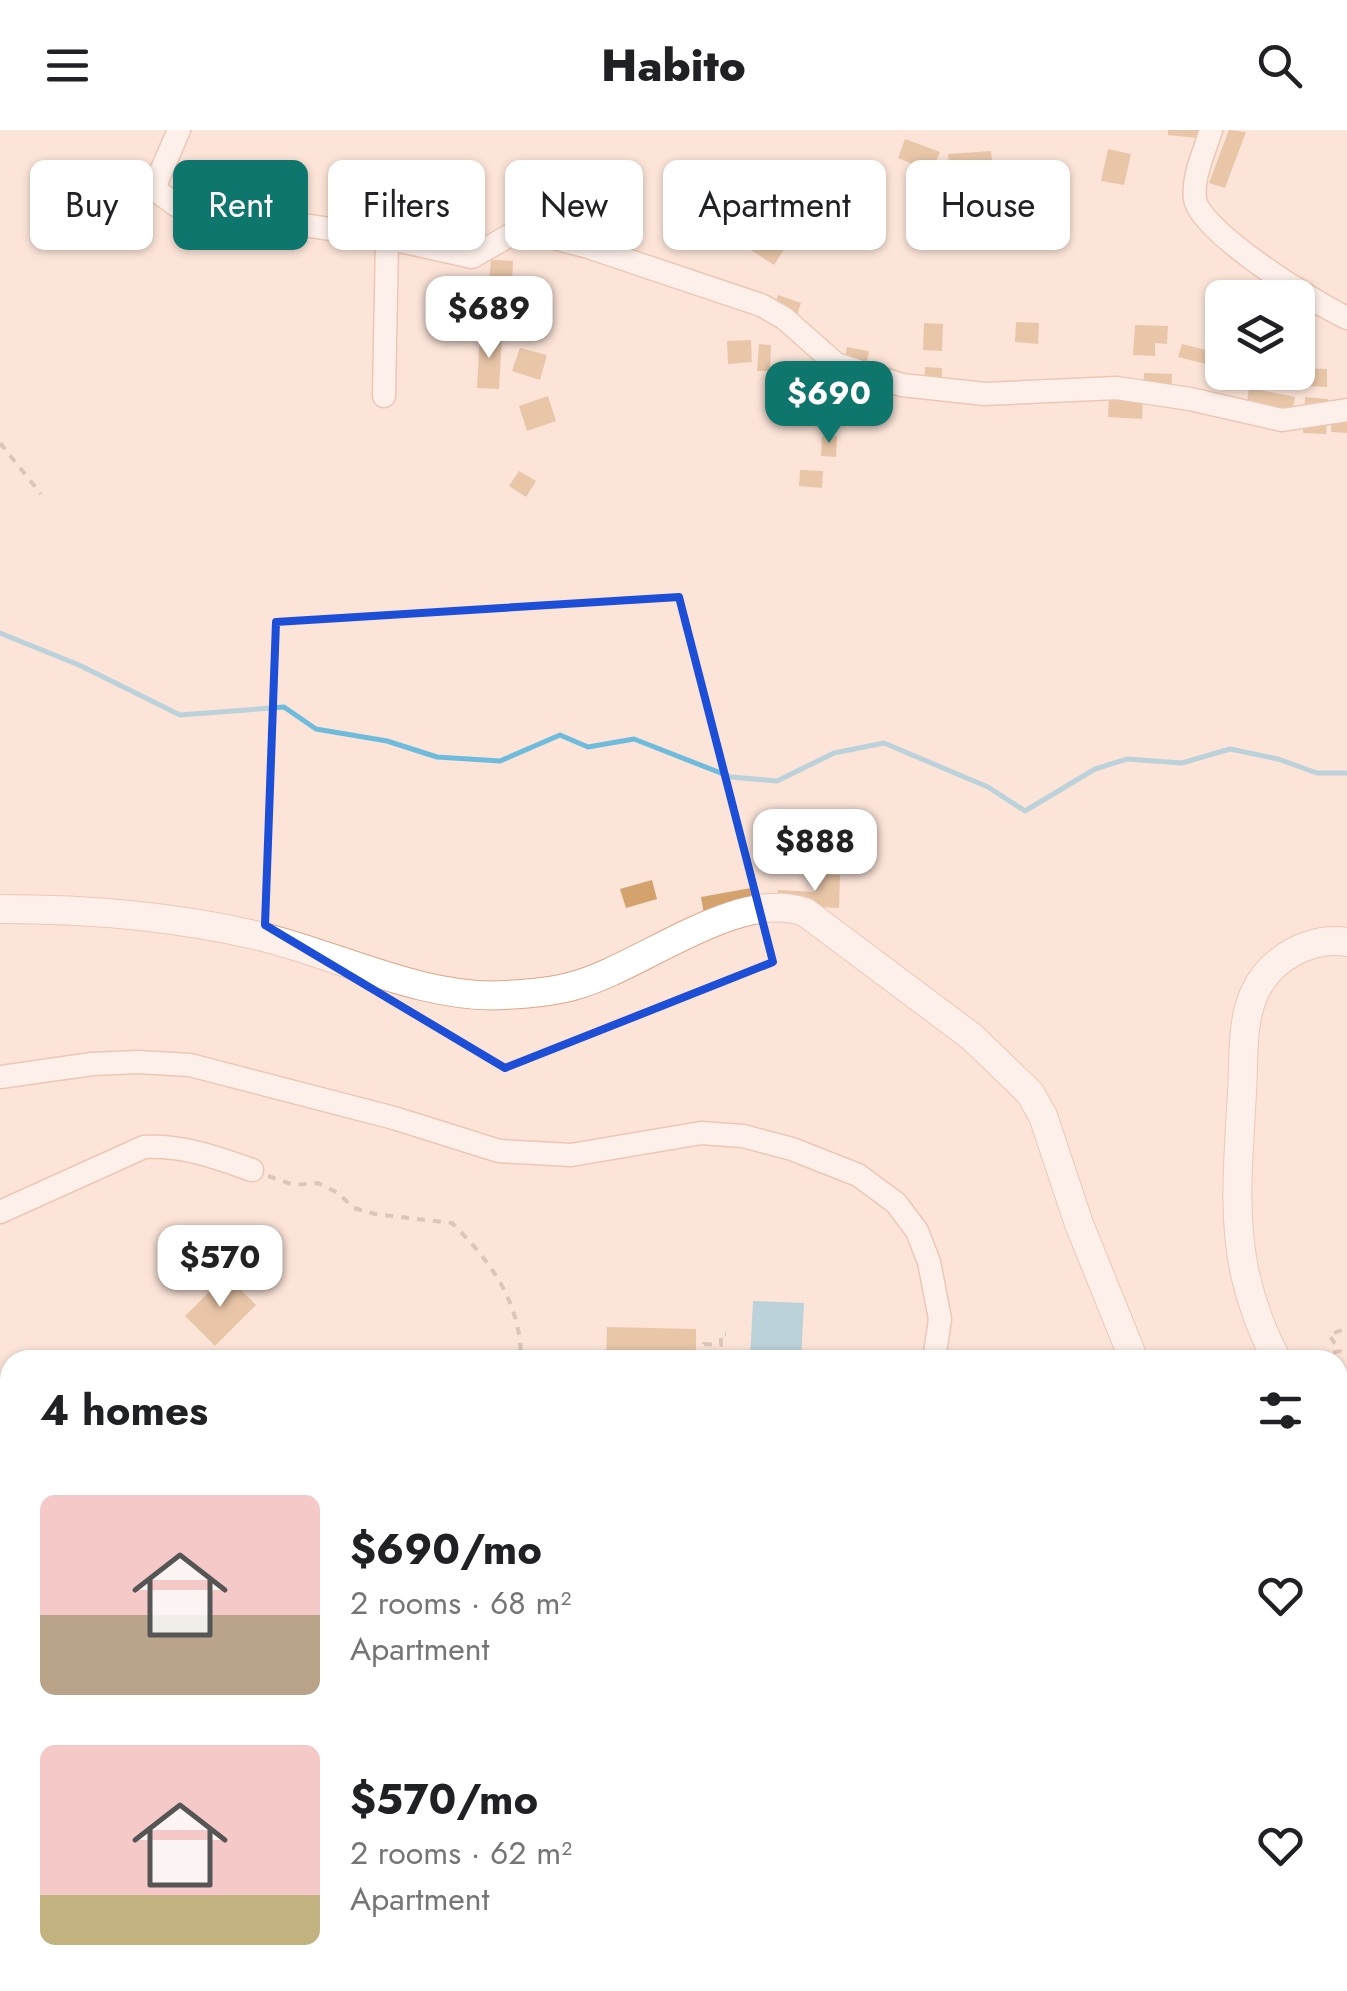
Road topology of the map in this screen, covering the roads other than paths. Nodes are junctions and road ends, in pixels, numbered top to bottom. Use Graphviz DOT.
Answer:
graph roads {
  1 [pos="180,130"];
  2 [pos="1211,130"];
  3 [pos="328,229"];
  4 [pos="387,250"];
  5 [pos="441,250"];
  6 [pos="484,250"];
  7 [pos="485,250"];
  8 [pos="1347,318"];
  9 [pos="384,396"];
  10 [pos="1347,410"];
  11 [pos="0,909"];
  12 [pos="1347,942"];
  13 [pos="0,1077"];
  14 [pos="252,1170"];
  15 [pos="0,1212"];
  16 [pos="936,1350"];
  17 [pos="1130,1350"];
  18 [pos="1271,1350"];
  1 -- 3 [label="street"];
  2 -- 8 [label="street"];
  4 -- 9 [label="street"];
  5 -- 6 [label="street"];
  7 -- 10 [label="street"];
  11 -- 17 [label="street"];
  12 -- 18 [label="street"];
  13 -- 16 [label="street"];
  14 -- 15 [label="street"];
}
